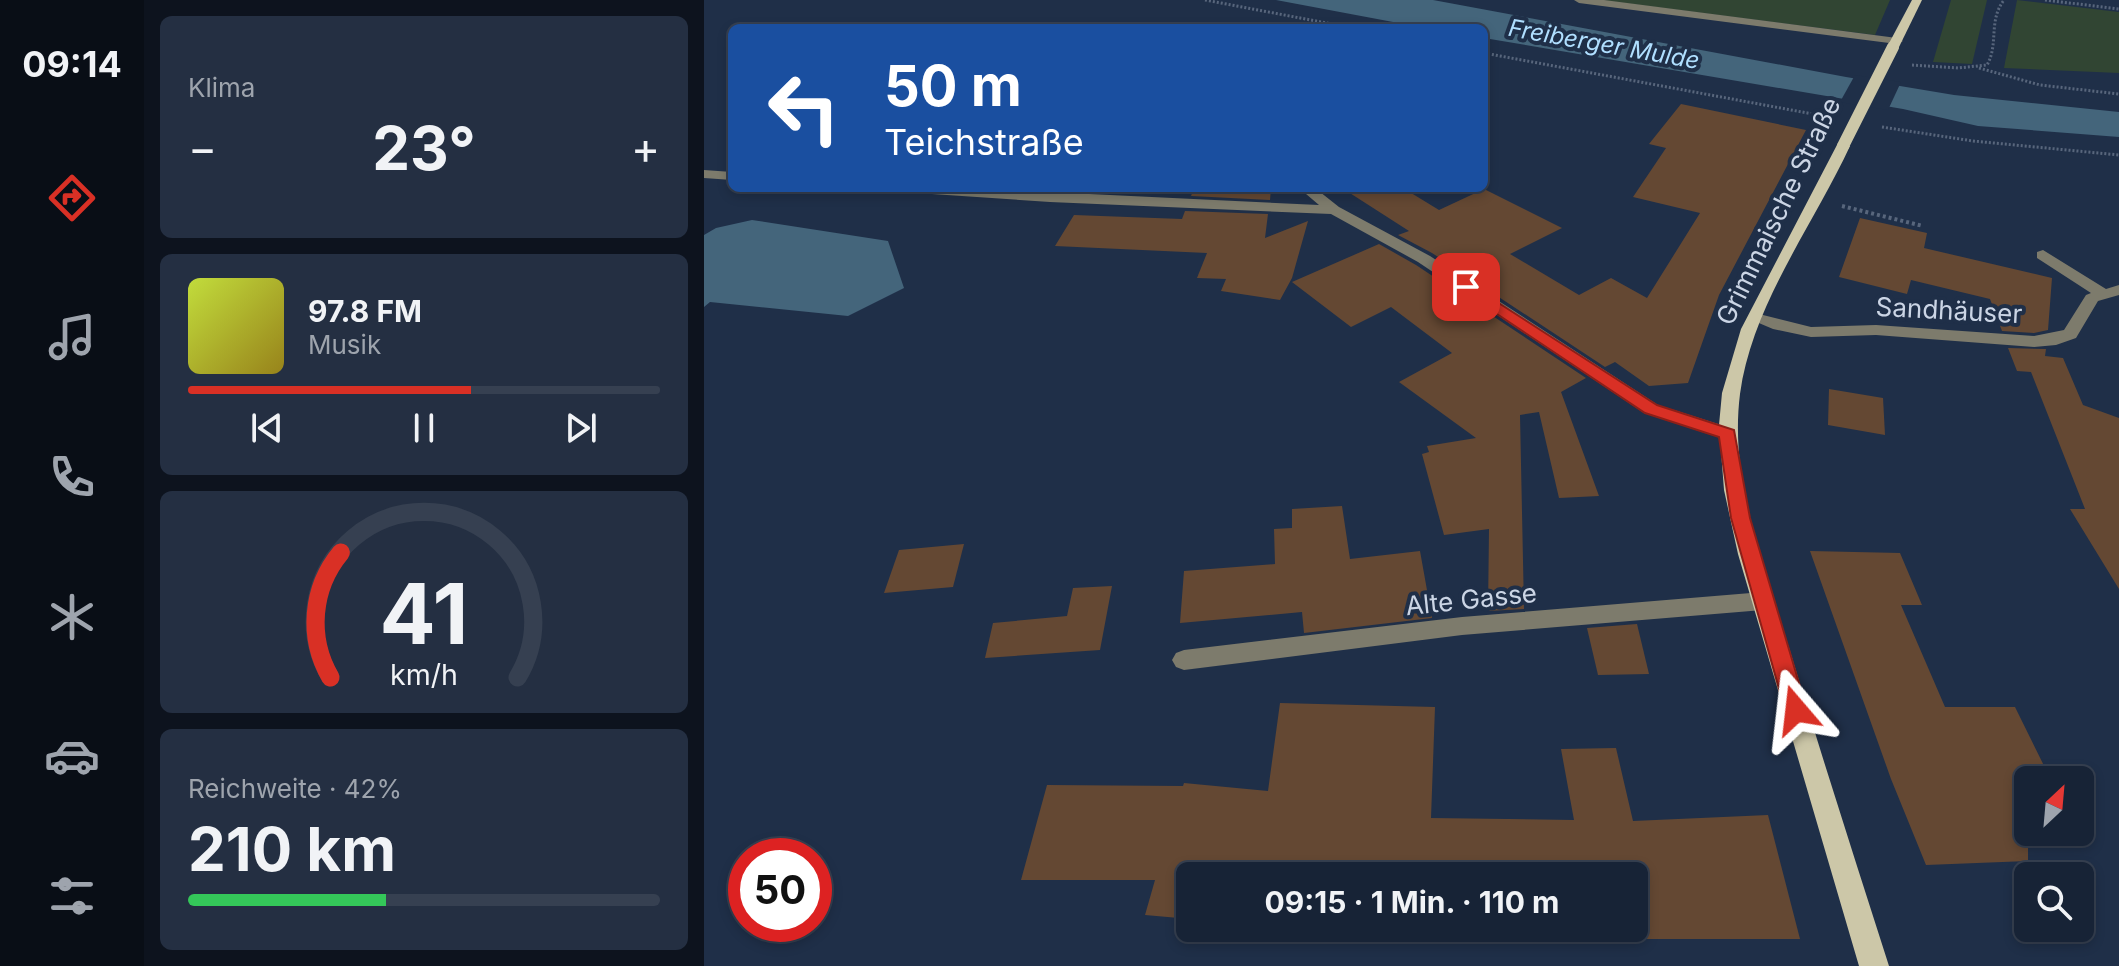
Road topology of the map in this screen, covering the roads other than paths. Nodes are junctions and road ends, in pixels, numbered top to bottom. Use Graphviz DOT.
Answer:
graph roads {
  1 [pos="1579,0"];
  2 [pos="1917,0"];
  3 [pos="1895,44"];
  4 [pos="704,174"];
  5 [pos="728,176"];
  6 [pos="961,192"];
  7 [pos="1311,192"];
  8 [pos="1334,210"];
  9 [pos="2043,255"];
  10 [pos="2111,291"];
  11 [pos="1755,318"];
  12 [pos="1727,434"];
  13 [pos="1763,601"];
  14 [pos="1184,660"];
  15 [pos="1874,966"];
  1 -- 3 [label="street"];
  2 -- 3 [label="main road, Grimmaische Straße"];
  3 -- 11 [label="main road, Grimmaische Straße, bridge"];
  4 -- 5 [label="street"];
  6 -- 8 [label="street"];
  7 -- 8 [label="street"];
  8 -- 12 [label="street"];
  9 -- 10 [label="street"];
  10 -- 11 [label="street, Sandhäuser"];
  11 -- 12 [label="main road, Grimmaische Straße"];
  12 -- 13 [label="main road, Grimmaische Straße"];
  13 -- 14 [label="street, Alte Gasse"];
  13 -- 15 [label="main road, Grimmaische Straße"];
}
